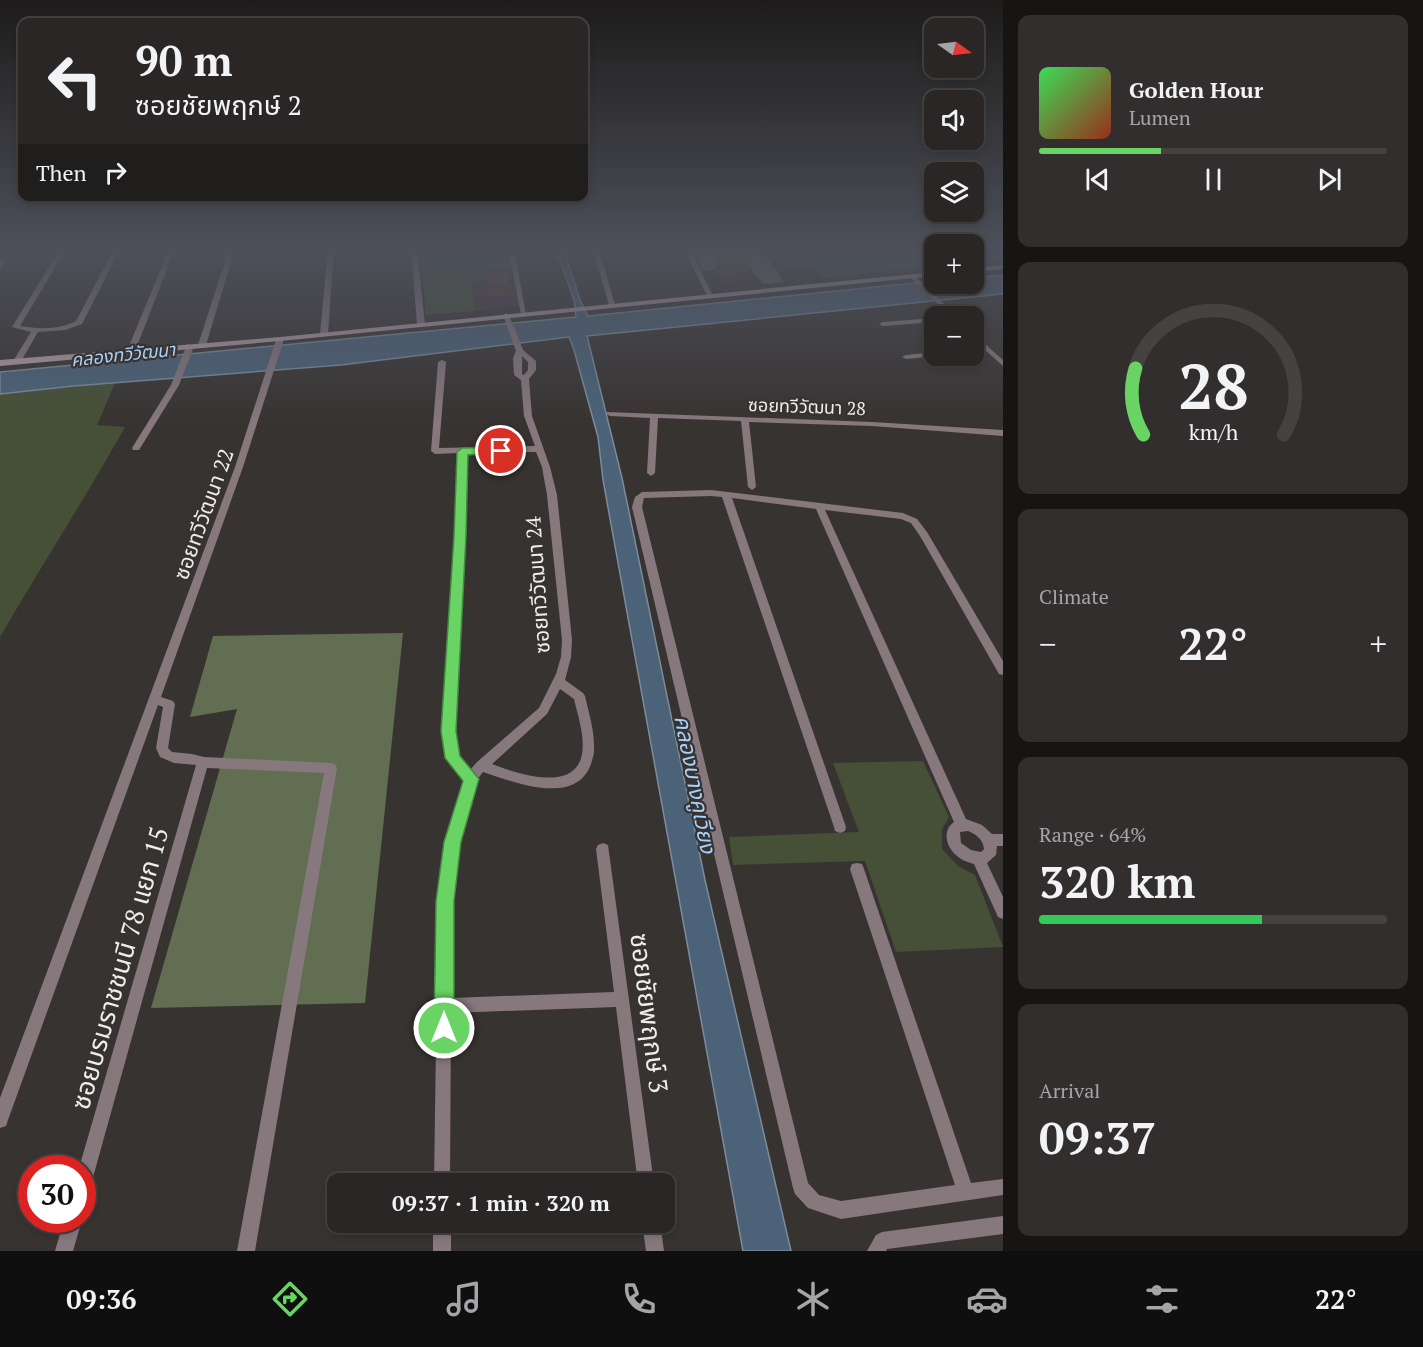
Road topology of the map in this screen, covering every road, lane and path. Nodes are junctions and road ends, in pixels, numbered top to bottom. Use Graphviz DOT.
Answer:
graph roads {
  1 [pos="28,307"];
  2 [pos="87,307"];
  3 [pos="149,307"];
  4 [pos="214,307"];
  5 [pos="326,307"];
  6 [pos="419,307"];
  7 [pos="523,307"];
  8 [pos="585,307"];
  9 [pos="524,314"];
  10 [pos="506,315"];
  11 [pos="924,321"];
  12 [pos="421,324"];
  13 [pos="883,324"];
  14 [pos="36,329"];
  15 [pos="324,334"];
  16 [pos="279,343"];
  17 [pos="202,345"];
  18 [pos="984,346"];
  19 [pos="519,348"];
  20 [pos="984,349"];
  21 [pos="987,349"];
  22 [pos="189,350"];
  23 [pos="131,351"];
  24 [pos="924,355"];
  25 [pos="906,357"];
  26 [pos="17,361"];
  27 [pos="442,362"];
  28 [pos="0,363"];
  29 [pos="1003,364"];
  30 [pos="525,379"];
  31 [pos="610,414"];
  32 [pos="654,416"];
  33 [pos="745,421"];
  34 [pos="1003,433"];
  35 [pos="136,448"];
  36 [pos="539,449"];
  37 [pos="462,452"];
  38 [pos="651,472"];
  39 [pos="752,487"];
  40 [pos="726,495"];
  41 [pos="819,506"];
  42 [pos="1003,671"];
  43 [pos="558,681"];
  44 [pos="154,699"];
  45 [pos="203,762"];
  46 [pos="482,765"];
  47 [pos="471,779"];
  48 [pos="962,825"];
  49 [pos="840,827"];
  50 [pos="996,840"];
  51 [pos="603,849"];
  52 [pos="978,859"];
  53 [pos="857,869"];
  54 [pos="1003,912"];
  55 [pos="622,999"];
  56 [pos="444,1006"];
  57 [pos="0,1120"];
  58 [pos="91,1155"];
  59 [pos="442,1173"];
  60 [pos="645,1173"];
  61 [pos="1003,1187"];
  62 [pos="966,1192"];
  63 [pos="1003,1224"];
  64 [pos="69,1233"];
  65 [pos="442,1233"];
  66 [pos="653,1233"];
  67 [pos="64,1251"];
  68 [pos="246,1251"];
  69 [pos="442,1251"];
  70 [pos="655,1251"];
  71 [pos="876,1251"];
  1 -- 14 [label="street"];
  2 -- 14 [label="street"];
  3 -- 23 [label="street"];
  4 -- 17 [label="street"];
  5 -- 15 [label="street"];
  6 -- 12 [label="street"];
  7 -- 9 [label="street"];
  8 -- 9 [label="main road"];
  9 -- 10 [label="main road"];
  10 -- 12 [label="main road"];
  10 -- 19 [label="street, ซอยทวีวัฒนา 24"];
  11 -- 13 [label="street"];
  12 -- 15 [label="main road"];
  14 -- 26 [label="street"];
  15 -- 16 [label="main road"];
  16 -- 17 [label="main road"];
  16 -- 44 [label="street, ซอยทวีวัฒนา 22"];
  17 -- 22 [label="main road"];
  18 -- 21 [label="street"];
  19 -- 30 [label="street, ซอยทวีวัฒนา 24"];
  19 -- 30 [label="street, ซอยทวีวัฒนา 24"];
  20 -- 21 [label="street"];
  21 -- 29 [label="street"];
  22 -- 23 [label="main road"];
  22 -- 35 [label="street"];
  23 -- 26 [label="main road"];
  24 -- 25 [label="street"];
  26 -- 28 [label="main road"];
  27 -- 37 [label="street"];
  30 -- 36 [label="street, ซอยทวีวัฒนา 24"];
  31 -- 32 [label="street, ซอยทวีวัฒนา 28"];
  32 -- 33 [label="street, ซอยทวีวัฒนา 28"];
  32 -- 38 [label="street"];
  33 -- 34 [label="street, ซอยทวีวัฒนา 28"];
  33 -- 39 [label="street"];
  36 -- 37 [label="street"];
  36 -- 43 [label="street, ซอยทวีวัฒนา 24"];
  37 -- 47 [label="street"];
  40 -- 41 [label="street"];
  40 -- 49 [label="street"];
  40 -- 62 [label="street"];
  41 -- 42 [label="street"];
  41 -- 48 [label="street"];
  43 -- 46 [label="street, ซอยทวีวัฒนา 24"];
  43 -- 46 [label="street"];
  44 -- 45 [label="street"];
  44 -- 57 [label="street, ซอยทวีวัฒนา 22"];
  45 -- 58 [label="street, ซอยบรมราชชนนี 78 แยก 15"];
  45 -- 68 [label="street"];
  46 -- 47 [label="street, ซอยทวีวัฒนา 24"];
  47 -- 56 [label="street, ซอยทวีวัฒนา 24"];
  48 -- 50 [label="street"];
  48 -- 52 [label="street"];
  50 -- 52 [label="street"];
  51 -- 55 [label="street, ซอยชัยพฤกษ์ 3"];
  52 -- 54 [label="street"];
  53 -- 62 [label="street"];
  55 -- 56 [label="street"];
  55 -- 60 [label="street, ซอยชัยพฤกษ์ 3"];
  56 -- 59 [label="street, ซอยทวีวัฒนา 24"];
  61 -- 62 [label="street"];
  63 -- 71 [label="street"];
  64 -- 67 [label="street"];
  65 -- 69 [label="street"];
  66 -- 70 [label="street"];
}
